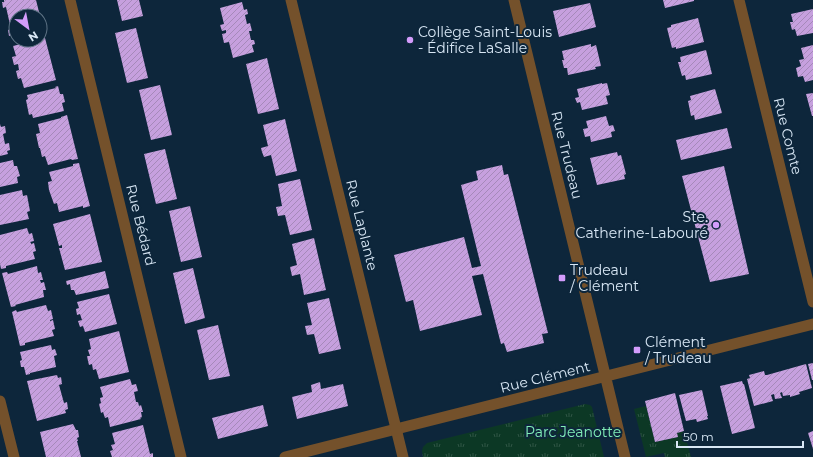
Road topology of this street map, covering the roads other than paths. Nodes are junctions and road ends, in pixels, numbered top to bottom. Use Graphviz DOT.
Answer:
graph roads {
  1 [pos="70,0"];
  2 [pos="291,0"];
  3 [pos="514,0"];
  4 [pos="739,0"];
  5 [pos="813,302"];
  6 [pos="813,324"];
  7 [pos="606,377"];
  8 [pos="0,401"];
  9 [pos="396,430"];
  10 [pos="14,457"];
  11 [pos="181,457"];
  12 [pos="285,457"];
  13 [pos="403,457"];
  14 [pos="625,457"];
  1 -- 11 [label="street, Rue Bédard"];
  2 -- 9 [label="street, Rue Laplante"];
  3 -- 7 [label="street, Rue Trudeau"];
  4 -- 5 [label="street, Rue Comte"];
  6 -- 7 [label="street, Rue Clément"];
  7 -- 9 [label="street, Rue Clément"];
  7 -- 14 [label="street, Rue Trudeau"];
  8 -- 10 [label="street"];
  9 -- 12 [label="street, Rue Clément"];
  9 -- 13 [label="street, Rue Laplante"];
}
